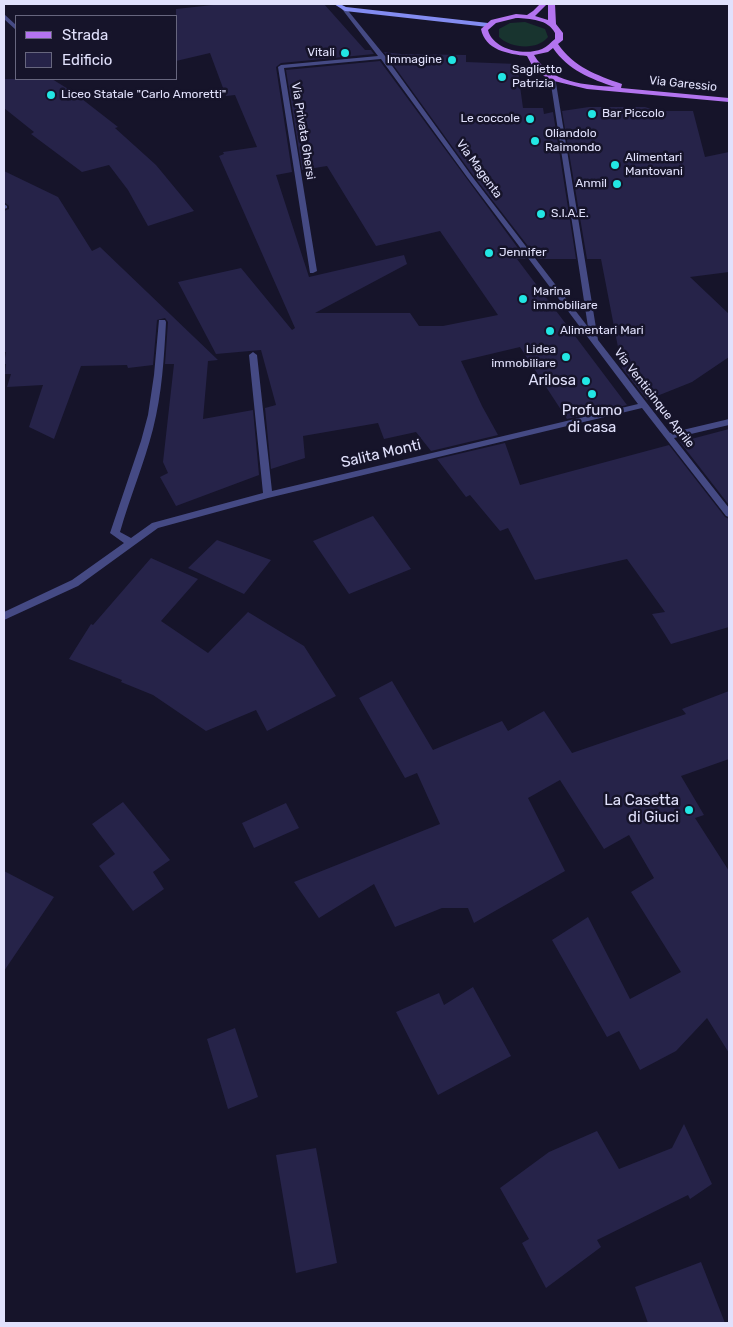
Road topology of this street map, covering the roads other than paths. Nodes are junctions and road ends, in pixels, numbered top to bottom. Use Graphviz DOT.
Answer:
graph roads {
  1 [pos="337,4"];
  2 [pos="543,4"];
  3 [pos="552,4"];
  4 [pos="345,9"];
  5 [pos="4,16"];
  6 [pos="528,17"];
  7 [pos="552,24"];
  8 [pos="488,25"];
  9 [pos="15,27"];
  10 [pos="555,45"];
  11 [pos="529,53"];
  12 [pos="383,57"];
  13 [pos="553,78"];
  14 [pos="634,90"];
  15 [pos="729,100"];
  16 [pos="313,271"];
  17 [pos="162,322"];
  18 [pos="594,342"];
  19 [pos="254,355"];
  20 [pos="644,405"];
  21 [pos="729,422"];
  22 [pos="668,437"];
  23 [pos="268,495"];
  24 [pos="729,514"];
  25 [pos="130,542"];
  26 [pos="4,616"];
  1 -- 4 [label="main road"];
  2 -- 6 [label="main road"];
  3 -- 7 [label="main road"];
  4 -- 8 [label="main road"];
  4 -- 12 [label="street, Via Magenta"];
  5 -- 9 [label="street"];
  6 -- 7 [label="main road"];
  6 -- 8 [label="main road"];
  7 -- 10 [label="main road"];
  8 -- 11 [label="main road"];
  10 -- 11 [label="main road"];
  10 -- 14 [label="main road, Via Garessio"];
  11 -- 13 [label="main road, Via Garessio"];
  12 -- 16 [label="street, Via Privata Ghersi"];
  12 -- 18 [label="street, Via Magenta"];
  13 -- 14 [label="main road, Via Garessio"];
  13 -- 18 [label="street, Via Venticinque Aprile"];
  14 -- 15 [label="main road, Via Garessio"];
  17 -- 25 [label="street"];
  18 -- 20 [label="street, Via Venticinque Aprile"];
  19 -- 23 [label="street"];
  20 -- 22 [label="street, Via Venticinque Aprile"];
  20 -- 23 [label="street, Salita Monti"];
  21 -- 22 [label="street"];
  22 -- 24 [label="street, Via Venticinque Aprile"];
  23 -- 25 [label="street, Salita Monti"];
  25 -- 26 [label="street, Salita Monti"];
}
